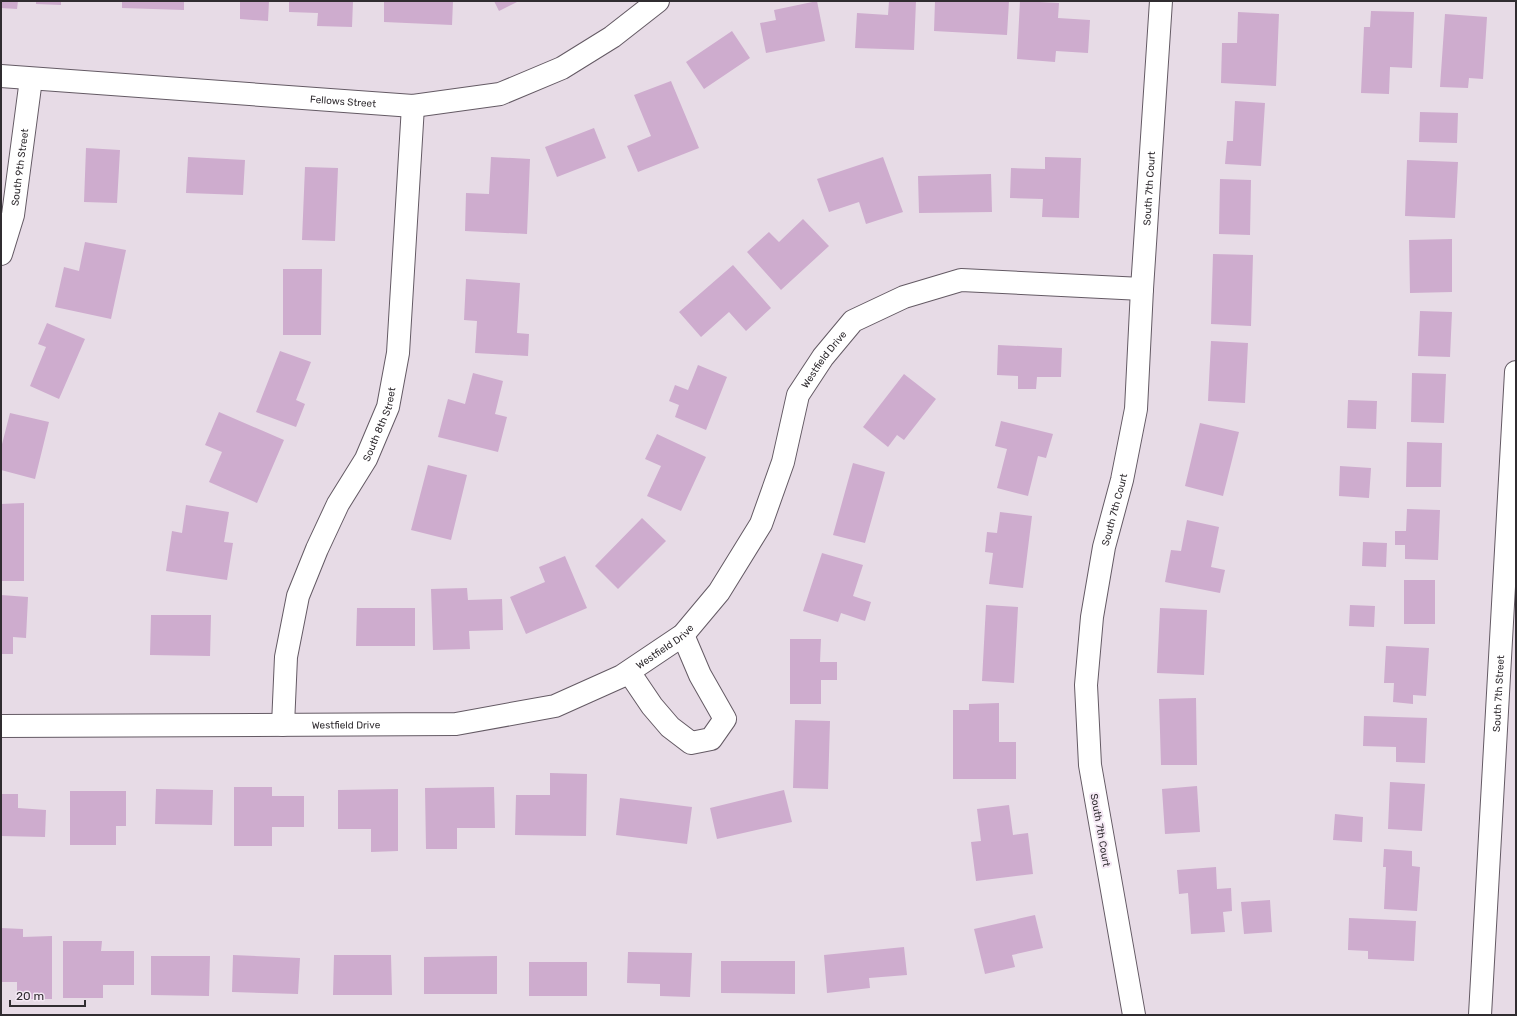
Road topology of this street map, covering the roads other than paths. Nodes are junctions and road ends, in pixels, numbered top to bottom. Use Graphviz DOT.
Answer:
graph roads {
  1 [pos="658,1"];
  2 [pos="1161,1"];
  3 [pos="1,76"];
  4 [pos="31,79"];
  5 [pos="413,106"];
  6 [pos="1,254"];
  7 [pos="1142,289"];
  8 [pos="1516,372"];
  9 [pos="683,635"];
  10 [pos="629,672"];
  11 [pos="282,725"];
  12 [pos="1,726"];
  13 [pos="1134,1015"];
  14 [pos="1480,1015"];
  1 -- 5 [label="street, Fellows Street"];
  2 -- 7 [label="street, South 7th Court"];
  3 -- 4 [label="street, Fellows Street"];
  4 -- 5 [label="street, Fellows Street"];
  4 -- 6 [label="street, South 9th Street"];
  5 -- 11 [label="street, South 8th Street"];
  7 -- 9 [label="street, Westfield Drive"];
  7 -- 13 [label="street, South 7th Court"];
  8 -- 14 [label="street, South 7th Street"];
  9 -- 10 [label="street, Westfield Drive"];
  9 -- 10 [label="street"];
  10 -- 11 [label="street, Westfield Drive"];
  11 -- 12 [label="street, Westfield Drive"];
}
